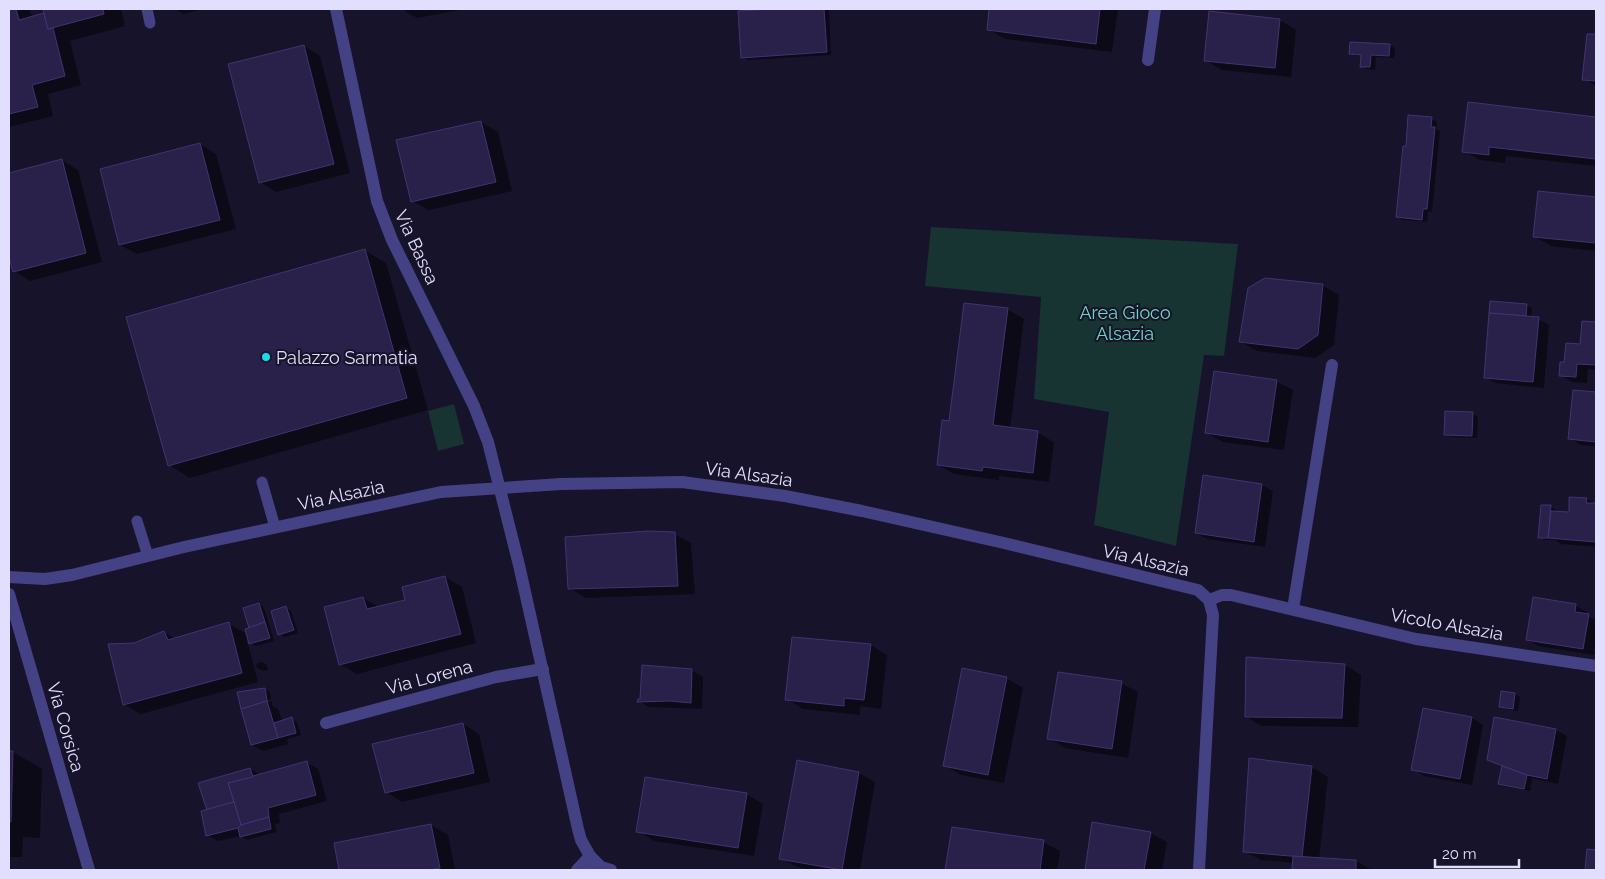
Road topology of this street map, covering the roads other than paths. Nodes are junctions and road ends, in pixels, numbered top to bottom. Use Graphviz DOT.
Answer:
graph roads {
  1 [pos="147,9"];
  2 [pos="336,9"];
  3 [pos="1155,9"];
  4 [pos="150,22"];
  5 [pos="1148,60"];
  6 [pos="1332,365"];
  7 [pos="262,482"];
  8 [pos="501,488"];
  9 [pos="137,521"];
  10 [pos="275,527"];
  11 [pos="148,556"];
  12 [pos="9,577"];
  13 [pos="9,594"];
  14 [pos="1209,600"];
  15 [pos="1293,609"];
  16 [pos="1596,666"];
  17 [pos="543,669"];
  18 [pos="326,723"];
  19 [pos="590,856"];
  20 [pos="89,870"];
  21 [pos="577,870"];
  22 [pos="590,870"];
  23 [pos="611,870"];
  24 [pos="1200,870"];
  1 -- 4 [label="lane"];
  2 -- 8 [label="street, Via Bassa"];
  3 -- 5 [label="street"];
  6 -- 15 [label="street"];
  7 -- 10 [label="lane"];
  8 -- 10 [label="street, Via Alsazia"];
  8 -- 14 [label="street, Via Alsazia"];
  8 -- 17 [label="street"];
  9 -- 11 [label="lane"];
  10 -- 11 [label="street, Via Alsazia"];
  11 -- 12 [label="street, Via Alsazia"];
  13 -- 20 [label="street, Via Corsica"];
  14 -- 15 [label="street, Vicolo Alsazia"];
  14 -- 24 [label="street"];
  15 -- 16 [label="street, Vicolo Alsazia"];
  17 -- 18 [label="street, Via Lorena"];
  17 -- 19 [label="street"];
  19 -- 21 [label="street"];
  19 -- 22 [label="street"];
  19 -- 23 [label="street"];
}
